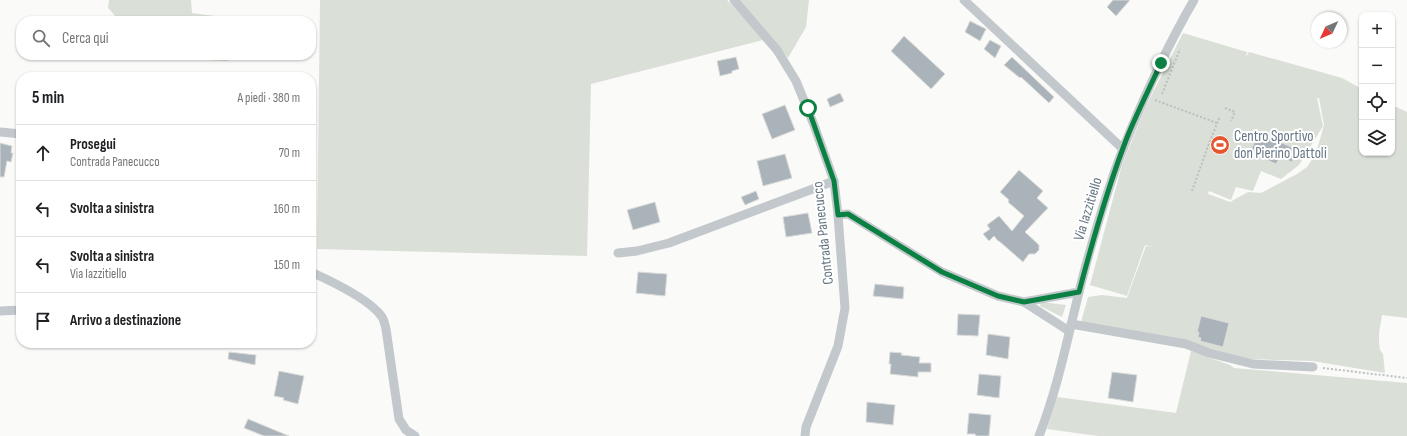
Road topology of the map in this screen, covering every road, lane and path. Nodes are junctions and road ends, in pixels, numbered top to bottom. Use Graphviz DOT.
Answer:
graph roads {
  1 [pos="734,0"];
  2 [pos="964,0"];
  3 [pos="1194,0"];
  4 [pos="1180,49"];
  5 [pos="1162,94"];
  6 [pos="1154,100"];
  7 [pos="1225,108"];
  8 [pos="1220,116"];
  9 [pos="1231,121"];
  10 [pos="1217,123"];
  11 [pos="0,132"];
  12 [pos="16,134"];
  13 [pos="1123,149"];
  14 [pos="834,181"];
  15 [pos="1192,191"];
  16 [pos="838,215"];
  17 [pos="618,254"];
  18 [pos="316,274"];
  19 [pos="1079,292"];
  20 [pos="1024,302"];
  21 [pos="16,310"];
  22 [pos="0,311"];
  23 [pos="1070,328"];
  24 [pos="1313,367"];
  25 [pos="1407,378"];
  26 [pos="415,436"];
  27 [pos="805,436"];
  28 [pos="1039,436"];
  1 -- 14 [label="street, Contrada Panecucco"];
  2 -- 13 [label="street"];
  3 -- 13 [label="street, Via Iazzitiello"];
  4 -- 5 [label="path"];
  6 -- 10 [label="path"];
  7 -- 9 [label="path"];
  8 -- 10 [label="path"];
  10 -- 15 [label="path"];
  11 -- 12 [label="street"];
  13 -- 19 [label="street, Via Iazzitiello"];
  14 -- 16 [label="street, Contrada Panecucco"];
  14 -- 17 [label="street"];
  16 -- 20 [label="street"];
  16 -- 27 [label="street, Contrada Panecucco"];
  18 -- 26 [label="street"];
  19 -- 20 [label="street"];
  19 -- 23 [label="street, Via Iazzitiello"];
  20 -- 23 [label="street"];
  21 -- 22 [label="street"];
  23 -- 24 [label="street"];
  23 -- 28 [label="street, Via Iazzitiello"];
  24 -- 25 [label="path"];
}
